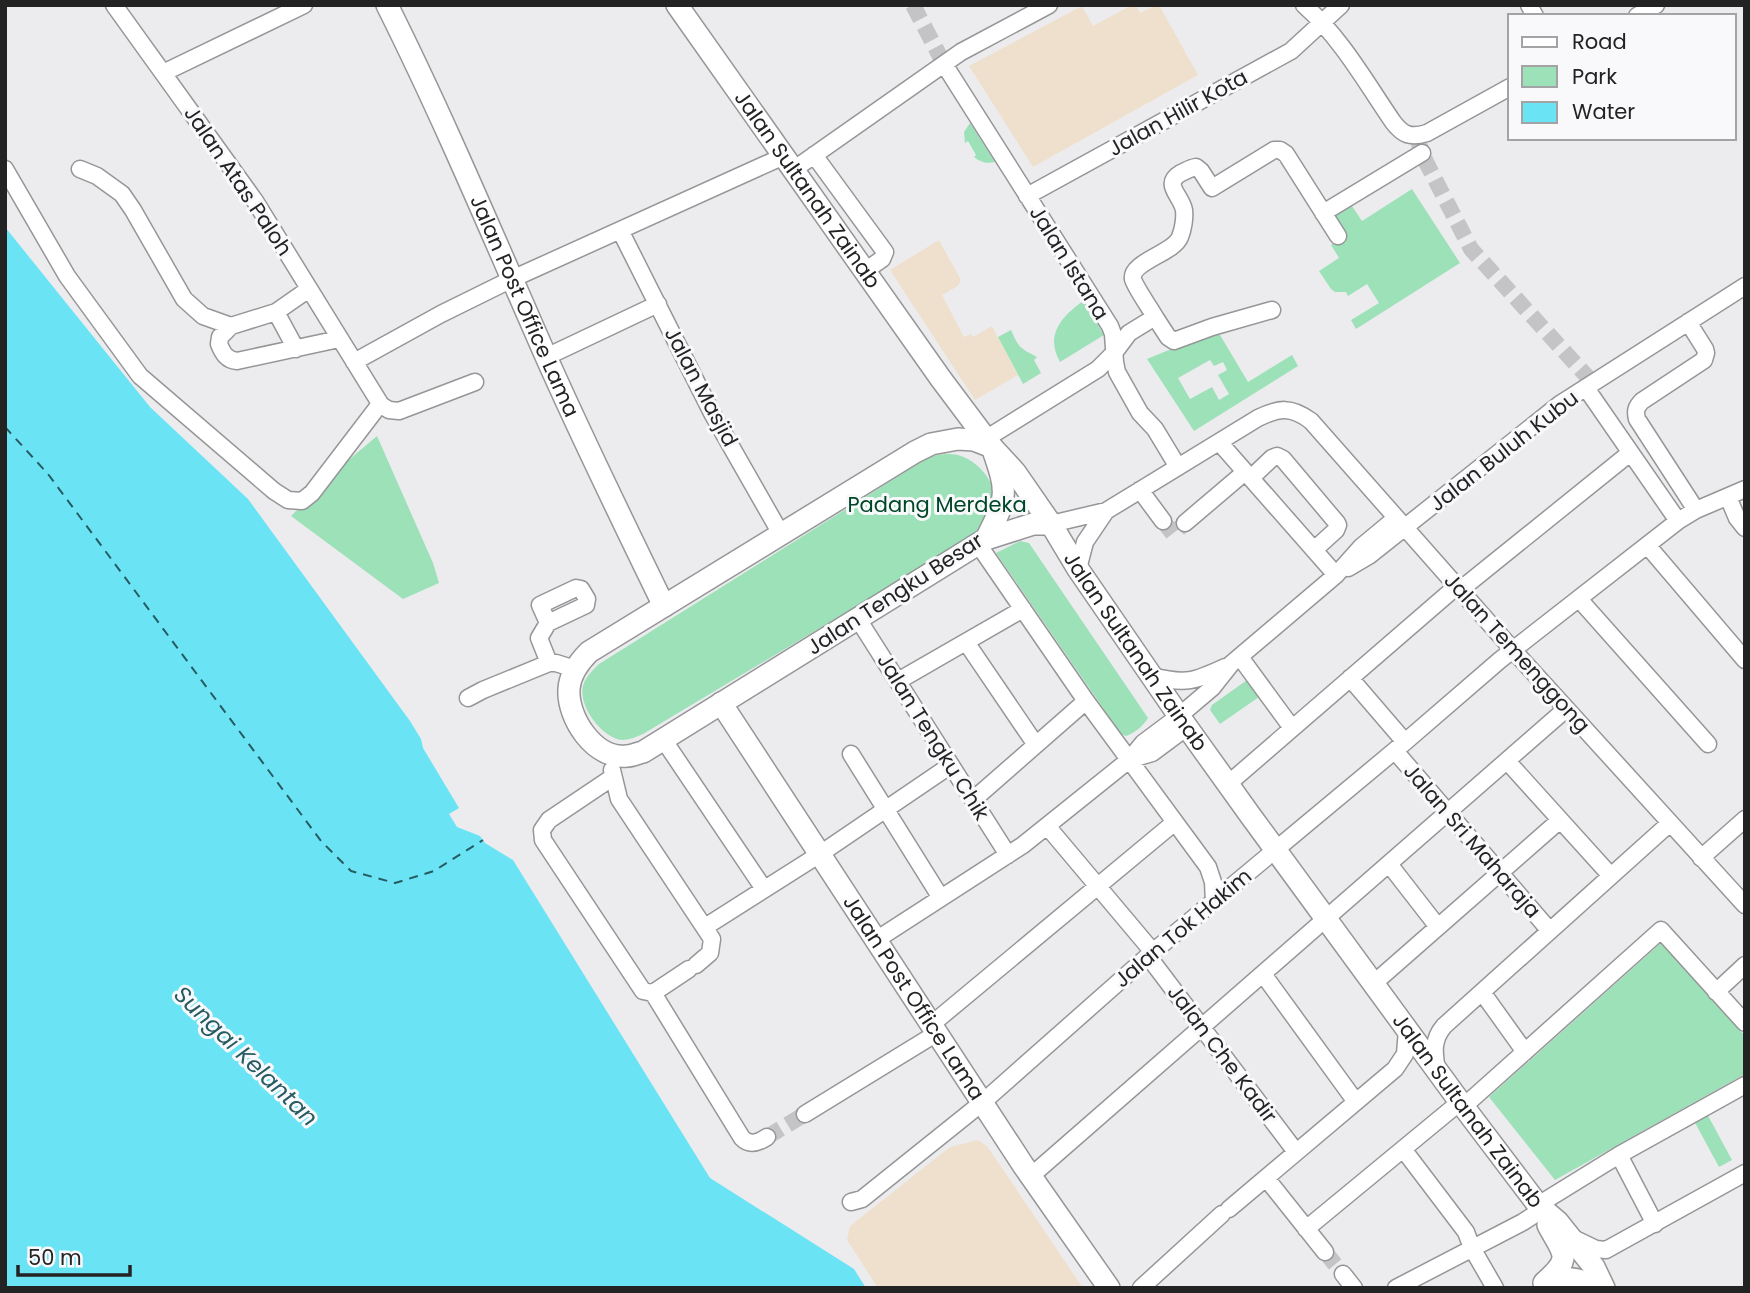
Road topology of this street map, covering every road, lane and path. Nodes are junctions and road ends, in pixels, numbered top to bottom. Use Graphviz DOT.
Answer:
graph roads {
  1 [pos="114,5"];
  2 [pos="304,5"];
  3 [pos="387,5"];
  4 [pos="677,5"];
  5 [pos="1049,5"];
  6 [pos="1304,5"];
  7 [pos="1341,5"];
  8 [pos="1656,5"];
  9 [pos="1640,14"];
  10 [pos="1322,22"];
  11 [pos="944,65"];
  12 [pos="163,73"];
  13 [pos="1508,88"];
  14 [pos="1422,153"];
  15 [pos="814,155"];
  16 [pos="788,163"];
  17 [pos="5,169"];
  18 [pos="80,169"];
  19 [pos="1027,196"];
  20 [pos="1323,213"];
  21 [pos="1338,236"];
  22 [pos="624,238"];
  23 [pos="865,271"];
  24 [pos="512,279"];
  25 [pos="1745,285"];
  26 [pos="309,289"];
  27 [pos="657,304"];
  28 [pos="1272,310"];
  29 [pos="276,312"];
  30 [pos="1155,317"];
  31 [pos="1688,323"];
  32 [pos="231,326"];
  33 [pos="339,339"];
  34 [pos="296,349"];
  35 [pos="1114,353"];
  36 [pos="546,357"];
  37 [pos="354,362"];
  38 [pos="475,382"];
  39 [pos="1586,388"];
  40 [pos="380,404"];
  41 [pos="990,442"];
  42 [pos="1219,442"];
  43 [pos="1630,453"];
  44 [pos="1178,467"];
  45 [pos="1248,475"];
  46 [pos="1745,489"];
  47 [pos="1140,490"];
  48 [pos="1728,497"];
  49 [pos="1696,510"];
  50 [pos="1107,511"];
  51 [pos="1163,521"];
  52 [pos="1678,521"];
  53 [pos="1185,523"];
  54 [pos="1401,523"];
  55 [pos="1051,524"];
  56 [pos="1745,528"];
  57 [pos="781,534"];
  58 [pos="982,542"];
  59 [pos="1647,545"];
  60 [pos="1314,550"];
  61 [pos="1078,569"];
  62 [pos="1336,575"];
  63 [pos="1459,588"];
  64 [pos="1578,599"];
  65 [pos="664,606"];
  66 [pos="1023,609"];
  67 [pos="858,619"];
  68 [pos="548,622"];
  69 [pos="966,642"];
  70 [pos="1513,650"];
  71 [pos="1745,660"];
  72 [pos="1235,661"];
  73 [pos="549,663"];
  74 [pos="575,668"];
  75 [pos="1152,676"];
  76 [pos="1350,678"];
  77 [pos="898,681"];
  78 [pos="468,698"];
  79 [pos="1086,701"];
  80 [pos="721,703"];
  81 [pos="1566,709"];
  82 [pos="1183,721"];
  83 [pos="1292,729"];
  84 [pos="663,739"];
  85 [pos="1708,744"];
  86 [pos="1036,745"];
  87 [pos="1400,747"];
  88 [pos="609,754"];
  89 [pos="850,754"];
  90 [pos="1129,760"];
  91 [pos="1507,761"];
  92 [pos="951,765"];
  93 [pos="614,777"];
  94 [pos="1228,784"];
  95 [pos="973,800"];
  96 [pos="886,809"];
  97 [pos="1448,813"];
  98 [pos="1745,819"];
  99 [pos="1560,820"];
  100 [pos="1175,822"];
  101 [pos="1670,823"];
  102 [pos="1047,826"];
  103 [pos="1276,850"];
  104 [pos="820,854"];
  105 [pos="1008,855"];
  106 [pos="1701,858"];
  107 [pos="1389,864"];
  108 [pos="1500,873"];
  109 [pos="1611,876"];
  110 [pos="1098,886"];
  111 [pos="764,889"];
  112 [pos="941,898"];
  113 [pos="1214,902"];
  114 [pos="1745,905"];
  115 [pos="1326,919"];
  116 [pos="705,927"];
  117 [pos="1438,927"];
  118 [pos="1550,931"];
  119 [pos="876,940"];
  120 [pos="1151,954"];
  121 [pos="1745,965"];
  122 [pos="1263,974"];
  123 [pos="1373,984"];
  124 [pos="1482,992"];
  125 [pos="1716,992"];
  126 [pos="653,993"];
  127 [pos="1745,1024"];
  128 [pos="1202,1027"];
  129 [pos="934,1028"];
  130 [pos="1407,1030"];
  131 [pos="1525,1052"];
  132 [pos="1437,1072"];
  133 [pos="1745,1085"];
  134 [pos="982,1102"];
  135 [pos="1356,1102"];
  136 [pos="1462,1105"];
  137 [pos="805,1114"];
  138 [pos="767,1137"];
  139 [pos="1403,1149"];
  140 [pos="1296,1152"];
  141 [pos="1619,1155"];
  142 [pos="1745,1173"];
  143 [pos="1031,1176"];
  144 [pos="1266,1178"];
  145 [pos="852,1202"];
  146 [pos="1539,1208"];
  147 [pos="1656,1224"];
  148 [pos="1306,1228"];
  149 [pos="1568,1235"];
  150 [pos="1472,1248"];
  151 [pos="1325,1252"];
  152 [pos="1343,1274"];
  153 [pos="1542,1286"];
  154 [pos="1110,1288"];
  155 [pos="1141,1288"];
  156 [pos="1354,1288"];
  157 [pos="1396,1288"];
  158 [pos="1495,1288"];
  159 [pos="1595,1288"];
  160 [pos="1604,1288"];
  1 -- 12 [label="street, Jalan Atas Paloh"];
  2 -- 12 [label="street"];
  3 -- 24 [label="main road, Jalan Post Office Lama"];
  4 -- 16 [label="main road, Jalan Sultanah Zainab"];
  5 -- 11 [label="street"];
  6 -- 10 [label="street"];
  7 -- 10 [label="street, Jalan Hilir Kota"];
  8 -- 9 [label="street"];
  10 -- 13 [label="street"];
  10 -- 19 [label="street, Jalan Hilir Kota"];
  11 -- 15 [label="street"];
  11 -- 19 [label="street, Jalan Istana"];
  12 -- 26 [label="street, Jalan Atas Paloh"];
  14 -- 20 [label="street"];
  15 -- 16 [label="street"];
  15 -- 23 [label="street"];
  16 -- 23 [label="main road, Jalan Sultanah Zainab"];
  16 -- 24 [label="street"];
  17 -- 40 [label="street"];
  18 -- 32 [label="street"];
  19 -- 35 [label="street, Jalan Istana"];
  20 -- 21 [label="street"];
  20 -- 30 [label="street"];
  22 -- 27 [label="street, Jalan Masjid"];
  23 -- 41 [label="main road, Jalan Sultanah Zainab"];
  24 -- 36 [label="main road, Jalan Post Office Lama"];
  24 -- 37 [label="street"];
  25 -- 31 [label="street, Jalan Buluh Kubu"];
  26 -- 29 [label="street"];
  26 -- 33 [label="street, Jalan Atas Paloh"];
  27 -- 36 [label="street"];
  27 -- 57 [label="street, Jalan Masjid"];
  28 -- 30 [label="street"];
  29 -- 32 [label="street"];
  29 -- 34 [label="street"];
  30 -- 35 [label="street"];
  31 -- 39 [label="street, Jalan Buluh Kubu"];
  31 -- 49 [label="street"];
  32 -- 34 [label="street"];
  33 -- 34 [label="street"];
  33 -- 37 [label="street, Jalan Atas Paloh"];
  35 -- 41 [label="street"];
  35 -- 44 [label="street, Jalan Istana"];
  36 -- 65 [label="main road, Jalan Post Office Lama"];
  37 -- 40 [label="street, Jalan Atas Paloh"];
  38 -- 40 [label="street"];
  39 -- 43 [label="street"];
  39 -- 54 [label="street, Jalan Buluh Kubu"];
  41 -- 55 [label="main road, Jalan Sultanah Zainab"];
  41 -- 57 [label="main road"];
  41 -- 58 [label="main road, Jalan Tengku Besar"];
  42 -- 44 [label="street"];
  42 -- 45 [label="street"];
  42 -- 54 [label="street, Jalan Temenggong"];
  43 -- 52 [label="street"];
  43 -- 63 [label="street"];
  44 -- 47 [label="street"];
  45 -- 53 [label="street"];
  45 -- 60 [label="street"];
  45 -- 60 [label="street"];
  46 -- 48 [label="street, Jalan Tok Hakim"];
  47 -- 50 [label="street"];
  47 -- 51 [label="street"];
  48 -- 49 [label="street, Jalan Tok Hakim"];
  48 -- 56 [label="street"];
  49 -- 52 [label="street, Jalan Tok Hakim"];
  50 -- 55 [label="street"];
  50 -- 61 [label="street"];
  52 -- 59 [label="street, Jalan Tok Hakim"];
  54 -- 62 [label="street, Jalan Buluh Kubu"];
  54 -- 63 [label="street, Jalan Temenggong"];
  55 -- 58 [label="main road"];
  55 -- 61 [label="main road, Jalan Sultanah Zainab"];
  57 -- 65 [label="main road"];
  58 -- 66 [label="street"];
  58 -- 67 [label="main road, Jalan Tengku Besar"];
  59 -- 64 [label="street, Jalan Tok Hakim"];
  59 -- 71 [label="street"];
  60 -- 62 [label="street"];
  61 -- 75 [label="main road, Jalan Sultanah Zainab"];
  62 -- 72 [label="street, Jalan Buluh Kubu"];
  63 -- 70 [label="street, Jalan Temenggong"];
  63 -- 76 [label="street"];
  64 -- 70 [label="street, Jalan Tok Hakim"];
  64 -- 85 [label="street"];
  65 -- 74 [label="main road"];
  66 -- 69 [label="street"];
  66 -- 79 [label="street"];
  67 -- 77 [label="street, Jalan Tengku Chik"];
  67 -- 80 [label="main road, Jalan Tengku Besar"];
  68 -- 73 [label="street"];
  69 -- 77 [label="street"];
  69 -- 86 [label="street"];
  70 -- 81 [label="street, Jalan Temenggong"];
  70 -- 87 [label="street, Jalan Tok Hakim"];
  72 -- 75 [label="street, Jalan Buluh Kubu"];
  72 -- 82 [label="street, Jalan Buluh Kubu"];
  72 -- 83 [label="street"];
  73 -- 74 [label="street"];
  73 -- 78 [label="street"];
  74 -- 88 [label="main road"];
  75 -- 82 [label="main road, Jalan Sultanah Zainab"];
  76 -- 83 [label="street"];
  76 -- 87 [label="street, Jalan Sri Maharaja"];
  77 -- 92 [label="street, Jalan Tengku Chik"];
  79 -- 86 [label="street"];
  79 -- 90 [label="street"];
  80 -- 84 [label="main road, Jalan Tengku Besar"];
  80 -- 104 [label="main road, Jalan Post Office Lama"];
  81 -- 91 [label="street"];
  81 -- 101 [label="street, Jalan Temenggong"];
  82 -- 90 [label="street"];
  82 -- 94 [label="main road, Jalan Sultanah Zainab"];
  83 -- 94 [label="street"];
  84 -- 88 [label="main road, Jalan Tengku Besar"];
  84 -- 111 [label="street"];
  86 -- 95 [label="street"];
  87 -- 97 [label="street, Jalan Sri Maharaja"];
  87 -- 103 [label="street, Jalan Tok Hakim"];
  88 -- 93 [label="street"];
  89 -- 96 [label="street"];
  90 -- 100 [label="street"];
  90 -- 102 [label="street"];
  91 -- 97 [label="street"];
  91 -- 99 [label="street"];
  92 -- 95 [label="street, Jalan Tengku Chik"];
  92 -- 96 [label="street"];
  93 -- 116 [label="street"];
  93 -- 126 [label="street"];
  94 -- 103 [label="main road, Jalan Sultanah Zainab"];
  95 -- 105 [label="street, Jalan Tengku Chik"];
  96 -- 104 [label="street"];
  96 -- 112 [label="street"];
  97 -- 107 [label="street"];
  97 -- 108 [label="street, Jalan Sri Maharaja"];
  98 -- 106 [label="street"];
  99 -- 108 [label="street"];
  99 -- 109 [label="street"];
  100 -- 110 [label="street"];
  100 -- 113 [label="street"];
  101 -- 106 [label="street, Jalan Temenggong"];
  101 -- 109 [label="street"];
  102 -- 105 [label="street"];
  102 -- 110 [label="street, Jalan Che Kadir"];
  103 -- 113 [label="street, Jalan Tok Hakim"];
  103 -- 115 [label="main road, Jalan Sultanah Zainab"];
  104 -- 111 [label="street"];
  104 -- 119 [label="main road, Jalan Post Office Lama"];
  105 -- 112 [label="street"];
  106 -- 114 [label="street, Jalan Temenggong"];
  107 -- 115 [label="street"];
  107 -- 117 [label="street"];
  108 -- 117 [label="street"];
  108 -- 118 [label="street, Jalan Sri Maharaja"];
  109 -- 118 [label="street"];
  110 -- 120 [label="street, Jalan Che Kadir"];
  110 -- 129 [label="street"];
  111 -- 116 [label="street"];
  112 -- 119 [label="street"];
  113 -- 120 [label="street, Jalan Tok Hakim"];
  115 -- 122 [label="street"];
  115 -- 123 [label="main road, Jalan Sultanah Zainab"];
  116 -- 126 [label="street"];
  117 -- 123 [label="street"];
  118 -- 124 [label="street"];
  119 -- 129 [label="main road, Jalan Post Office Lama"];
  120 -- 128 [label="street, Jalan Che Kadir"];
  120 -- 134 [label="street, Jalan Tok Hakim"];
  121 -- 125 [label="street"];
  122 -- 128 [label="street"];
  122 -- 135 [label="street"];
  123 -- 130 [label="main road, Jalan Sultanah Zainab"];
  124 -- 131 [label="street"];
  124 -- 132 [label="street"];
  125 -- 127 [label="street"];
  125 -- 131 [label="street"];
  126 -- 138 [label="street"];
  128 -- 140 [label="street, Jalan Che Kadir"];
  128 -- 143 [label="street"];
  129 -- 134 [label="main road, Jalan Post Office Lama"];
  129 -- 137 [label="street"];
  130 -- 132 [label="main road, Jalan Sultanah Zainab"];
  130 -- 135 [label="street"];
  131 -- 136 [label="street"];
  132 -- 136 [label="main road, Jalan Sultanah Zainab"];
  133 -- 141 [label="street"];
  134 -- 143 [label="main road, Jalan Post Office Lama"];
  134 -- 145 [label="street, Jalan Tok Hakim"];
  135 -- 140 [label="street"];
  136 -- 139 [label="street"];
  136 -- 146 [label="main road, Jalan Sultanah Zainab"];
  139 -- 148 [label="street"];
  139 -- 150 [label="street"];
  140 -- 144 [label="street"];
  141 -- 146 [label="street"];
  141 -- 147 [label="street"];
  142 -- 147 [label="street"];
  143 -- 154 [label="main road, Jalan Post Office Lama"];
  144 -- 148 [label="street"];
  144 -- 155 [label="street"];
  146 -- 149 [label="main road, Jalan Sultanah Zainab"];
  146 -- 150 [label="street"];
  146 -- 153 [label="main road"];
  147 -- 149 [label="street"];
  148 -- 151 [label="street"];
  149 -- 160 [label="main road, Jalan Sultanah Zainab"];
  150 -- 157 [label="street"];
  150 -- 158 [label="street"];
  152 -- 156 [label="street"];
  153 -- 159 [label="main road"];
}
